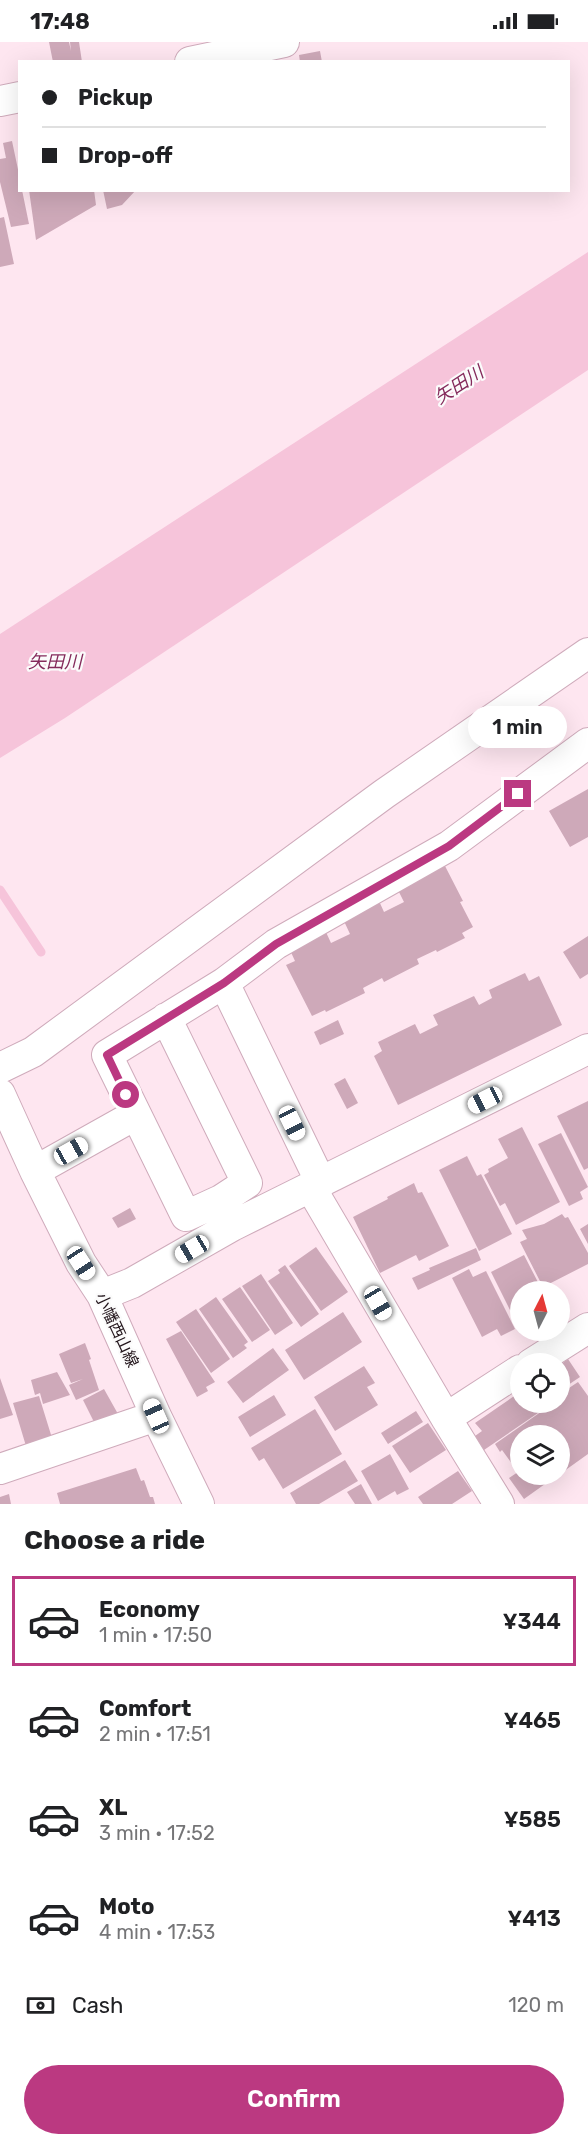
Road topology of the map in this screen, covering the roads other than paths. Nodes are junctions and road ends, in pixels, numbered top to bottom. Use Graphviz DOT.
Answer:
graph roads {
  1 [pos="284,42"];
  2 [pos="199,60"];
  3 [pos="18,97"];
  4 [pos="0,101"];
  5 [pos="588,653"];
  6 [pos="588,743"];
  7 [pos="224,983"];
  8 [pos="166,1018"];
  9 [pos="588,1049"];
  10 [pos="0,1068"];
  11 [pos="0,1094"];
  12 [pos="135,1115"];
  13 [pos="34,1171"];
  14 [pos="316,1185"];
  15 [pos="227,1213"];
  16 [pos="102,1295"];
  17 [pos="588,1328"];
  18 [pos="548,1353"];
  19 [pos="510,1376"];
  20 [pos="156,1416"];
  21 [pos="446,1418"];
  22 [pos="0,1469"];
  23 [pos="199,1504"];
  24 [pos="499,1504"];
  1 -- 2 [label="street"];
  3 -- 4 [label="street"];
  5 -- 10 [label="street"];
  6 -- 7 [label="street"];
  7 -- 8 [label="street"];
  7 -- 14 [label="street"];
  8 -- 12 [label="street"];
  8 -- 15 [label="street"];
  9 -- 14 [label="street"];
  11 -- 13 [label="street, 小幡西山線"];
  12 -- 13 [label="street"];
  12 -- 15 [label="street"];
  13 -- 16 [label="street, 小幡西山線"];
  14 -- 15 [label="street"];
  14 -- 21 [label="street"];
  15 -- 16 [label="street"];
  16 -- 20 [label="street, 小幡西山線"];
  17 -- 18 [label="street"];
  19 -- 21 [label="street"];
  20 -- 22 [label="street"];
  20 -- 23 [label="street, 小幡西山線"];
  21 -- 24 [label="street"];
}
